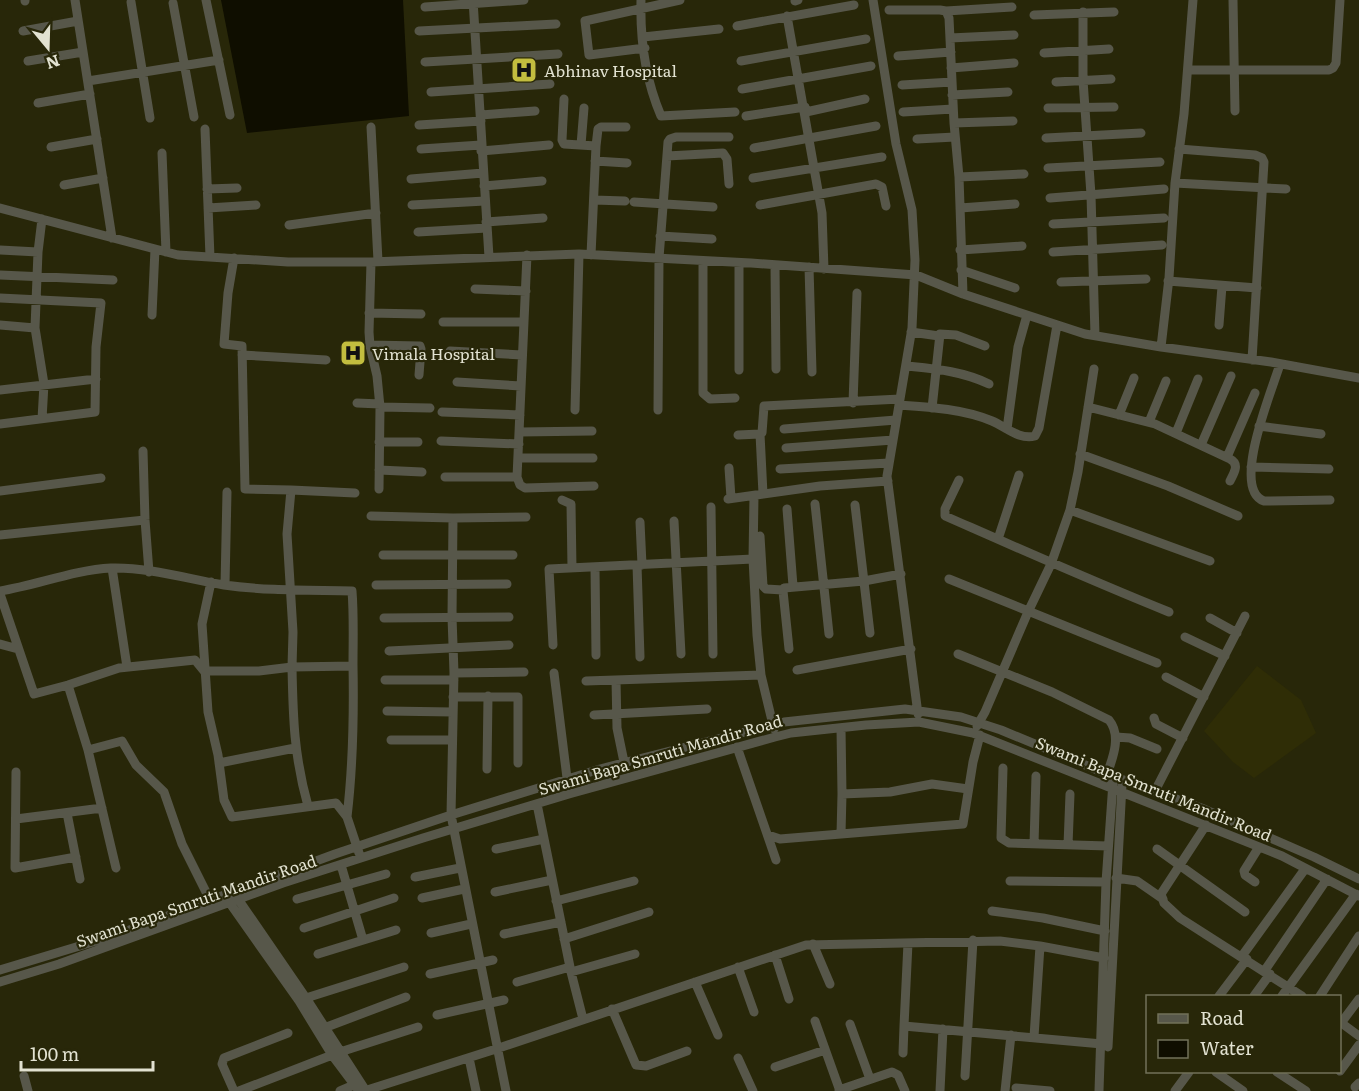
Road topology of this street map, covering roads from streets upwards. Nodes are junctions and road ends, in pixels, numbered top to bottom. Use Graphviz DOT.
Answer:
graph roads {
  1 [pos="75,0"];
  2 [pos="206,0"];
  3 [pos="524,0"];
  4 [pos="680,0"];
  5 [pos="873,0"];
  6 [pos="1193,0"];
  7 [pos="1233,0"];
  8 [pos="1340,0"];
  9 [pos="131,2"];
  10 [pos="473,2"];
  11 [pos="173,3"];
  12 [pos="641,4"];
  13 [pos="854,5"];
  14 [pos="425,7"];
  15 [pos="1012,7"];
  16 [pos="889,10"];
  17 [pos="946,11"];
  18 [pos="1083,12"];
  19 [pos="1114,12"];
  20 [pos="1034,15"];
  21 [pos="787,16"];
  22 [pos="78,21"];
  23 [pos="556,24"];
  24 [pos="738,26"];
  25 [pos="475,28"];
  26 [pos="718,29"];
  27 [pos="23,31"];
  28 [pos="419,31"];
  29 [pos="1014,35"];
  30 [pos="643,37"];
  31 [pos="950,38"];
  32 [pos="866,39"];
  33 [pos="645,48"];
  34 [pos="1109,49"];
  35 [pos="1083,50"];
  36 [pos="83,52"];
  37 [pos="795,52"];
  38 [pos="951,52"];
  39 [pos="1044,53"];
  40 [pos="558,54"];
  41 [pos="898,56"];
  42 [pos="219,60"];
  43 [pos="477,60"];
  44 [pos="741,61"];
  45 [pos="28,62"];
  46 [pos="425,62"];
  47 [pos="1014,63"];
  48 [pos="185,65"];
  49 [pos="871,66"];
  50 [pos="951,68"];
  51 [pos="1188,70"];
  52 [pos="1234,71"];
  53 [pos="142,72"];
  54 [pos="800,79"];
  55 [pos="1111,79"];
  56 [pos="1083,80"];
  57 [pos="88,81"];
  58 [pos="952,82"];
  59 [pos="1056,82"];
  60 [pos="549,84"];
  61 [pos="902,85"];
  62 [pos="742,89"];
  63 [pos="479,90"];
  64 [pos="431,92"];
  65 [pos="1008,92"];
  66 [pos="90,94"];
  67 [pos="952,95"];
  68 [pos="564,99"];
  69 [pos="865,99"];
  70 [pos="38,103"];
  71 [pos="1085,107"];
  72 [pos="1114,107"];
  73 [pos="584,108"];
  74 [pos="1048,108"];
  75 [pos="953,109"];
  76 [pos="805,110"];
  77 [pos="536,111"];
  78 [pos="1235,111"];
  79 [pos="735,112"];
  80 [pos="903,112"];
  81 [pos="230,116"];
  82 [pos="746,116"];
  83 [pos="194,117"];
  84 [pos="150,118"];
  85 [pos="481,118"];
  86 [pos="1013,121"];
  87 [pos="954,123"];
  88 [pos="419,125"];
  89 [pos="876,126"];
  90 [pos="371,127"];
  91 [pos="626,127"];
  92 [pos="205,129"];
  93 [pos="1141,133"];
  94 [pos="729,136"];
  95 [pos="955,137"];
  96 [pos="1087,137"];
  97 [pos="809,138"];
  98 [pos="1046,138"];
  99 [pos="97,139"];
  100 [pos="917,139"];
  101 [pos="549,145"];
  102 [pos="581,145"];
  103 [pos="596,146"];
  104 [pos="51,147"];
  105 [pos="481,148"];
  106 [pos="754,148"];
  107 [pos="421,149"];
  108 [pos="1179,149"];
  109 [pos="162,153"];
  110 [pos="667,156"];
  111 [pos="882,157"];
  112 [pos="596,161"];
  113 [pos="1160,162"];
  114 [pos="627,163"];
  115 [pos="1090,165"];
  116 [pos="814,168"];
  117 [pos="1048,168"];
  118 [pos="483,173"];
  119 [pos="1024,174"];
  120 [pos="959,177"];
  121 [pos="103,178"];
  122 [pos="753,178"];
  123 [pos="411,179"];
  124 [pos="542,181"];
  125 [pos="1174,183"];
  126 [pos="64,184"];
  127 [pos="729,184"];
  128 [pos="484,186"];
  129 [pos="237,188"];
  130 [pos="1262,188"];
  131 [pos="207,189"];
  132 [pos="1164,189"];
  133 [pos="1286,189"];
  134 [pos="818,193"];
  135 [pos="1091,195"];
  136 [pos="1050,198"];
  137 [pos="594,200"];
  138 [pos="485,201"];
  139 [pos="256,204"];
  140 [pos="663,204"];
  141 [pos="1015,204"];
  142 [pos="412,205"];
  143 [pos="760,205"];
  144 [pos="886,206"];
  145 [pos="713,207"];
  146 [pos="0,208"];
  147 [pos="208,208"];
  148 [pos="960,208"];
  149 [pos="376,213"];
  150 [pos="543,218"];
  151 [pos="1164,218"];
  152 [pos="42,219"];
  153 [pos="1092,223"];
  154 [pos="1053,224"];
  155 [pos="289,225"];
  156 [pos="486,225"];
  157 [pos="418,232"];
  158 [pos="660,236"];
  159 [pos="112,238"];
  160 [pos="712,239"];
  161 [pos="1162,245"];
  162 [pos="1022,246"];
  163 [pos="155,249"];
  164 [pos="1093,249"];
  165 [pos="0,250"];
  166 [pos="960,250"];
  167 [pos="38,252"];
  168 [pos="166,252"];
  169 [pos="1053,252"];
  170 [pos="579,254"];
  171 [pos="527,255"];
  172 [pos="591,255"];
  173 [pos="210,257"];
  174 [pos="489,257"];
  175 [pos="234,258"];
  176 [pos="658,258"];
  177 [pos="703,261"];
  178 [pos="374,262"];
  179 [pos="739,262"];
  180 [pos="775,265"];
  181 [pos="809,267"];
  182 [pos="824,268"];
  183 [pos="961,270"];
  184 [pos="0,275"];
  185 [pos="916,275"];
  186 [pos="36,278"];
  187 [pos="1146,279"];
  188 [pos="113,280"];
  189 [pos="1168,281"];
  190 [pos="1061,282"];
  191 [pos="1094,282"];
  192 [pos="1222,286"];
  193 [pos="1015,288"];
  194 [pos="1257,288"];
  195 [pos="475,289"];
  196 [pos="526,291"];
  197 [pos="857,293"];
  198 [pos="963,294"];
  199 [pos="0,298"];
  200 [pos="37,300"];
  201 [pos="369,313"];
  202 [pos="420,314"];
  203 [pos="152,315"];
  204 [pos="1027,315"];
  205 [pos="443,322"];
  206 [pos="524,322"];
  207 [pos="0,325"];
  208 [pos="1057,325"];
  209 [pos="1219,325"];
  210 [pos="35,328"];
  211 [pos="911,332"];
  212 [pos="1095,335"];
  213 [pos="939,336"];
  214 [pos="370,345"];
  215 [pos="985,346"];
  216 [pos="1161,347"];
  217 [pos="450,351"];
  218 [pos="242,355"];
  219 [pos="522,355"];
  220 [pos="326,360"];
  221 [pos="1252,360"];
  222 [pos="1280,364"];
  223 [pos="906,366"];
  224 [pos="776,369"];
  225 [pos="936,369"];
  226 [pos="1094,369"];
  227 [pos="739,370"];
  228 [pos="812,372"];
  229 [pos="419,375"];
  230 [pos="1231,376"];
  231 [pos="1134,378"];
  232 [pos="1359,378"];
  233 [pos="96,379"];
  234 [pos="1198,379"];
  235 [pos="1166,381"];
  236 [pos="457,382"];
  237 [pos="44,384"];
  238 [pos="989,384"];
  239 [pos="521,386"];
  240 [pos="0,390"];
  241 [pos="1255,393"];
  242 [pos="735,398"];
  243 [pos="899,402"];
  244 [pos="357,403"];
  245 [pos="853,403"];
  246 [pos="380,406"];
  247 [pos="1088,407"];
  248 [pos="430,408"];
  249 [pos="932,408"];
  250 [pos="575,410"];
  251 [pos="658,410"];
  252 [pos="442,412"];
  253 [pos="520,415"];
  254 [pos="1119,415"];
  255 [pos="42,419"];
  256 [pos="896,420"];
  257 [pos="1149,422"];
  258 [pos="0,424"];
  259 [pos="1259,426"];
  260 [pos="784,429"];
  261 [pos="1007,429"];
  262 [pos="592,431"];
  263 [pos="519,432"];
  264 [pos="760,434"];
  265 [pos="1176,434"];
  266 [pos="1321,434"];
  267 [pos="738,435"];
  268 [pos="893,440"];
  269 [pos="441,441"];
  270 [pos="379,442"];
  271 [pos="418,442"];
  272 [pos="519,444"];
  273 [pos="1201,445"];
  274 [pos="786,448"];
  275 [pos="143,451"];
  276 [pos="1080,454"];
  277 [pos="1227,457"];
  278 [pos="519,458"];
  279 [pos="593,458"];
  280 [pos="889,462"];
  281 [pos="1251,467"];
  282 [pos="729,468"];
  283 [pos="780,469"];
  284 [pos="1329,469"];
  285 [pos="379,470"];
  286 [pos="422,472"];
  287 [pos="1019,475"];
  288 [pos="444,477"];
  289 [pos="517,477"];
  290 [pos="102,478"];
  291 [pos="959,480"];
  292 [pos="888,481"];
  293 [pos="1230,481"];
  294 [pos="594,486"];
  295 [pos="379,489"];
  296 [pos="291,490"];
  297 [pos="0,491"];
  298 [pos="227,492"];
  299 [pos="355,493"];
  300 [pos="759,495"];
  301 [pos="562,500"];
  302 [pos="1330,500"];
  303 [pos="815,504"];
  304 [pos="855,505"];
  305 [pos="711,507"];
  306 [pos="787,509"];
  307 [pos="1070,510"];
  308 [pos="371,516"];
  309 [pos="1238,516"];
  310 [pos="526,517"];
  311 [pos="453,518"];
  312 [pos="145,520"];
  313 [pos="674,521"];
  314 [pos="640,522"];
  315 [pos="0,535"];
  316 [pos="760,536"];
  317 [pos="998,539"];
  318 [pos="383,555"];
  319 [pos="452,555"];
  320 [pos="513,555"];
  321 [pos="753,559"];
  322 [pos="712,561"];
  323 [pos="1210,561"];
  324 [pos="676,563"];
  325 [pos="1051,564"];
  326 [pos="640,565"];
  327 [pos="595,567"];
  328 [pos="112,568"];
  329 [pos="572,568"];
  330 [pos="149,572"];
  331 [pos="901,574"];
  332 [pos="949,579"];
  333 [pos="864,581"];
  334 [pos="211,582"];
  335 [pos="452,584"];
  336 [pos="507,584"];
  337 [pos="823,584"];
  338 [pos="225,585"];
  339 [pos="376,585"];
  340 [pos="793,586"];
  341 [pos="291,590"];
  342 [pos="783,590"];
  343 [pos="0,593"];
  344 [pos="1028,612"];
  345 [pos="1169,612"];
  346 [pos="1245,616"];
  347 [pos="510,617"];
  348 [pos="384,618"];
  349 [pos="452,618"];
  350 [pos="1210,618"];
  351 [pos="870,633"];
  352 [pos="1237,633"];
  353 [pos="829,634"];
  354 [pos="1185,637"];
  355 [pos="0,644"];
  356 [pos="509,645"];
  357 [pos="554,645"];
  358 [pos="454,648"];
  359 [pos="18,649"];
  360 [pos="789,649"];
  361 [pos="911,649"];
  362 [pos="389,651"];
  363 [pos="681,654"];
  364 [pos="713,654"];
  365 [pos="958,654"];
  366 [pos="596,655"];
  367 [pos="1225,656"];
  368 [pos="640,657"];
  369 [pos="1157,663"];
  370 [pos="353,666"];
  371 [pos="127,667"];
  372 [pos="292,667"];
  373 [pos="796,670"];
  374 [pos="204,671"];
  375 [pos="524,672"];
  376 [pos="1003,672"];
  377 [pos="554,673"];
  378 [pos="761,675"];
  379 [pos="454,676"];
  380 [pos="1166,676"];
  381 [pos="385,680"];
  382 [pos="616,680"];
  383 [pos="586,681"];
  384 [pos="68,685"];
  385 [pos="488,696"];
  386 [pos="453,697"];
  387 [pos="1204,697"];
  388 [pos="707,710"];
  389 [pos="918,710"];
  390 [pos="387,711"];
  391 [pos="453,712"];
  392 [pos="616,713"];
  393 [pos="594,715"];
  394 [pos="1154,718"];
  395 [pos="919,722"];
  396 [pos="979,722"];
  397 [pos="774,725"];
  398 [pos="841,728"];
  399 [pos="976,734"];
  400 [pos="776,737"];
  401 [pos="1116,737"];
  402 [pos="1183,738"];
  403 [pos="391,740"];
  404 [pos="452,740"];
  405 [pos="737,747"];
  406 [pos="296,748"];
  407 [pos="1157,749"];
  408 [pos="88,750"];
  409 [pos="624,762"];
  410 [pos="219,763"];
  411 [pos="518,763"];
  412 [pos="1003,768"];
  413 [pos="488,769"];
  414 [pos="16,772"];
  415 [pos="1036,776"];
  416 [pos="567,778"];
  417 [pos="1114,782"];
  418 [pos="968,789"];
  419 [pos="1155,791"];
  420 [pos="842,794"];
  421 [pos="1070,794"];
  422 [pos="537,804"];
  423 [pos="308,806"];
  424 [pos="102,808"];
  425 [pos="67,813"];
  426 [pos="451,815"];
  427 [pos="347,817"];
  428 [pos="16,819"];
  429 [pos="1206,825"];
  430 [pos="452,829"];
  431 [pos="841,834"];
  432 [pos="768,835"];
  433 [pos="544,839"];
  434 [pos="1034,844"];
  435 [pos="1068,845"];
  436 [pos="1108,846"];
  437 [pos="357,847"];
  438 [pos="1259,847"];
  439 [pos="496,849"];
  440 [pos="1157,849"];
  441 [pos="76,857"];
  442 [pos="361,858"];
  443 [pos="776,860"];
  444 [pos="341,865"];
  445 [pos="1179,866"];
  446 [pos="116,868"];
  447 [pos="460,868"];
  448 [pos="1305,869"];
  449 [pos="386,874"];
  450 [pos="415,877"];
  451 [pos="1116,878"];
  452 [pos="80,879"];
  453 [pos="1327,879"];
  454 [pos="1359,879"];
  455 [pos="552,880"];
  456 [pos="634,881"];
  457 [pos="1010,881"];
  458 [pos="1106,882"];
  459 [pos="1255,882"];
  460 [pos="347,885"];
  461 [pos="464,889"];
  462 [pos="495,892"];
  463 [pos="1357,895"];
  464 [pos="394,898"];
  465 [pos="422,898"];
  466 [pos="297,899"];
  467 [pos="1163,899"];
  468 [pos="234,901"];
  469 [pos="556,901"];
  470 [pos="212,903"];
  471 [pos="355,911"];
  472 [pos="992,911"];
  473 [pos="649,912"];
  474 [pos="1245,912"];
  475 [pos="561,921"];
  476 [pos="471,924"];
  477 [pos="304,928"];
  478 [pos="396,930"];
  479 [pos="1105,931"];
  480 [pos="431,933"];
  481 [pos="504,934"];
  482 [pos="1359,936"];
  483 [pos="564,939"];
  484 [pos="363,940"];
  485 [pos="973,940"];
  486 [pos="908,943"];
  487 [pos="813,944"];
  488 [pos="1040,946"];
  489 [pos="318,954"];
  490 [pos="635,954"];
  491 [pos="775,955"];
  492 [pos="1104,958"];
  493 [pos="1245,958"];
  494 [pos="493,960"];
  495 [pos="479,963"];
  496 [pos="404,966"];
  497 [pos="738,967"];
  498 [pos="0,970"];
  499 [pos="570,970"];
  500 [pos="1267,972"];
  501 [pos="430,974"];
  502 [pos="0,982"];
  503 [pos="517,982"];
  504 [pos="695,982"];
  505 [pos="830,984"];
  506 [pos="1288,988"];
  507 [pos="1220,995"];
  508 [pos="1255,995"];
  509 [pos="1283,995"];
  510 [pos="1300,995"];
  511 [pos="1321,995"];
  512 [pos="406,997"];
  513 [pos="306,998"];
  514 [pos="789,999"];
  515 [pos="1359,999"];
  516 [pos="504,1000"];
  517 [pos="487,1004"];
  518 [pos="612,1009"];
  519 [pos="754,1012"];
  520 [pos="437,1015"];
  521 [pos="583,1019"];
  522 [pos="815,1021"];
  523 [pos="850,1024"];
  524 [pos="904,1026"];
  525 [pos="1341,1026"];
  526 [pos="418,1027"];
  527 [pos="324,1028"];
  528 [pos="943,1029"];
  529 [pos="968,1031"];
  530 [pos="288,1033"];
  531 [pos="718,1035"];
  532 [pos="1011,1035"];
  533 [pos="1359,1036"];
  534 [pos="1034,1037"];
  535 [pos="1102,1044"];
  536 [pos="1359,1045"];
  537 [pos="496,1049"];
  538 [pos="825,1050"];
  539 [pos="687,1051"];
  540 [pos="336,1053"];
  541 [pos="903,1053"];
  542 [pos="469,1058"];
  543 [pos="738,1058"];
  544 [pos="775,1067"];
  545 [pos="1341,1069"];
  546 [pos="1188,1073"];
  547 [pos="1219,1073"];
  548 [pos="1280,1073"];
  549 [pos="24,1076"];
  550 [pos="965,1076"];
  551 [pos="870,1079"];
  552 [pos="357,1088"];
  553 [pos="1016,1088"];
  554 [pos="1180,1090"];
  555 [pos="28,1091"];
  556 [pos="234,1091"];
  557 [pos="239,1091"];
  558 [pos="340,1091"];
  559 [pos="365,1091"];
  560 [pos="476,1091"];
  561 [pos="506,1091"];
  562 [pos="753,1091"];
  563 [pos="840,1091"];
  564 [pos="905,1091"];
  565 [pos="940,1091"];
  566 [pos="1005,1091"];
  567 [pos="1050,1091"];
  568 [pos="1100,1091"];
  569 [pos="1105,1091"];
  570 [pos="1243,1091"];
  571 [pos="1306,1091"];
  1 -- 22 [label="street"];
  2 -- 42 [label="street"];
  3 -- 10 [label="street"];
  4 -- 12 [label="street"];
  5 -- 185 [label="street"];
  6 -- 51 [label="street"];
  7 -- 52 [label="street"];
  8 -- 52 [label="street"];
  9 -- 53 [label="street"];
  10 -- 14 [label="street"];
  10 -- 25 [label="street"];
  11 -- 48 [label="street"];
  12 -- 30 [label="street"];
  12 -- 33 [label="street"];
  13 -- 21 [label="street"];
  15 -- 17 [label="street"];
  16 -- 17 [label="street"];
  17 -- 31 [label="street"];
  18 -- 19 [label="street"];
  18 -- 20 [label="street"];
  18 -- 35 [label="street"];
  21 -- 24 [label="street"];
  21 -- 37 [label="street"];
  22 -- 27 [label="street"];
  22 -- 36 [label="street"];
  23 -- 25 [label="street"];
  25 -- 28 [label="street"];
  25 -- 43 [label="street"];
  26 -- 30 [label="street"];
  29 -- 31 [label="street"];
  30 -- 33 [label="street"];
  31 -- 38 [label="street"];
  32 -- 37 [label="street"];
  33 -- 79 [label="street"];
  34 -- 35 [label="street"];
  35 -- 39 [label="street"];
  35 -- 56 [label="street"];
  36 -- 45 [label="street"];
  36 -- 57 [label="street"];
  37 -- 44 [label="street"];
  37 -- 54 [label="street"];
  38 -- 41 [label="street"];
  38 -- 50 [label="street"];
  40 -- 43 [label="street"];
  42 -- 48 [label="street"];
  42 -- 81 [label="street"];
  43 -- 46 [label="street"];
  43 -- 63 [label="street"];
  47 -- 50 [label="street"];
  48 -- 53 [label="street"];
  48 -- 83 [label="street"];
  49 -- 54 [label="street"];
  50 -- 58 [label="street"];
  51 -- 52 [label="street"];
  51 -- 108 [label="street"];
  52 -- 78 [label="street"];
  53 -- 57 [label="street"];
  53 -- 84 [label="street"];
  54 -- 62 [label="street"];
  54 -- 76 [label="street"];
  55 -- 56 [label="street"];
  56 -- 59 [label="street"];
  56 -- 71 [label="street"];
  57 -- 66 [label="street"];
  58 -- 61 [label="street"];
  58 -- 67 [label="street"];
  60 -- 63 [label="street"];
  63 -- 64 [label="street"];
  63 -- 85 [label="street"];
  65 -- 67 [label="street"];
  66 -- 70 [label="street"];
  66 -- 99 [label="street"];
  67 -- 75 [label="street"];
  68 -- 102 [label="street"];
  69 -- 76 [label="street"];
  71 -- 72 [label="street"];
  71 -- 74 [label="street"];
  71 -- 96 [label="street"];
  73 -- 102 [label="street"];
  75 -- 80 [label="street"];
  75 -- 87 [label="street"];
  76 -- 82 [label="street"];
  76 -- 97 [label="street"];
  77 -- 85 [label="street"];
  85 -- 88 [label="street"];
  85 -- 105 [label="street"];
  86 -- 87 [label="street"];
  87 -- 95 [label="street"];
  89 -- 97 [label="street"];
  90 -- 149 [label="street"];
  91 -- 103 [label="street"];
  92 -- 131 [label="street"];
  93 -- 96 [label="street"];
  94 -- 110 [label="street"];
  95 -- 100 [label="street"];
  95 -- 120 [label="street"];
  96 -- 98 [label="street"];
  96 -- 115 [label="street"];
  97 -- 106 [label="street"];
  97 -- 116 [label="street"];
  99 -- 104 [label="street"];
  99 -- 121 [label="street"];
  101 -- 105 [label="street"];
  102 -- 103 [label="street"];
  103 -- 112 [label="street"];
  105 -- 107 [label="street"];
  105 -- 118 [label="street"];
  108 -- 125 [label="street"];
  108 -- 130 [label="street"];
  109 -- 168 [label="street"];
  110 -- 127 [label="street"];
  110 -- 140 [label="street"];
  111 -- 116 [label="street"];
  112 -- 114 [label="street"];
  112 -- 137 [label="street"];
  113 -- 115 [label="street"];
  115 -- 117 [label="street"];
  115 -- 135 [label="street"];
  116 -- 122 [label="street"];
  116 -- 134 [label="street"];
  118 -- 123 [label="street"];
  118 -- 128 [label="street"];
  119 -- 120 [label="street"];
  120 -- 148 [label="street"];
  121 -- 126 [label="street"];
  121 -- 159 [label="street"];
  124 -- 128 [label="street"];
  125 -- 130 [label="street"];
  125 -- 189 [label="street"];
  128 -- 138 [label="street"];
  129 -- 131 [label="street"];
  130 -- 133 [label="street"];
  130 -- 194 [label="street"];
  131 -- 147 [label="street"];
  132 -- 135 [label="street"];
  134 -- 143 [label="street"];
  134 -- 144 [label="street"];
  134 -- 182 [label="street"];
  135 -- 136 [label="street"];
  135 -- 153 [label="street"];
  137 -- 140 [label="street"];
  137 -- 172 [label="street"];
  138 -- 142 [label="street"];
  138 -- 156 [label="street"];
  139 -- 147 [label="street"];
  140 -- 145 [label="street"];
  140 -- 158 [label="street"];
  141 -- 148 [label="street"];
  146 -- 152 [label="street"];
  147 -- 173 [label="street"];
  148 -- 166 [label="street"];
  149 -- 155 [label="street"];
  149 -- 178 [label="street"];
  150 -- 156 [label="street"];
  151 -- 153 [label="street"];
  152 -- 159 [label="street"];
  152 -- 167 [label="street"];
  153 -- 154 [label="street"];
  153 -- 164 [label="street"];
  156 -- 157 [label="street"];
  156 -- 174 [label="street"];
  158 -- 160 [label="street"];
  158 -- 176 [label="street"];
  159 -- 163 [label="street"];
  161 -- 164 [label="street"];
  162 -- 166 [label="street"];
  163 -- 168 [label="street"];
  163 -- 203 [label="street"];
  164 -- 169 [label="street"];
  164 -- 191 [label="street"];
  165 -- 167 [label="street"];
  166 -- 183 [label="street"];
  167 -- 186 [label="street"];
  168 -- 173 [label="street"];
  170 -- 171 [label="street"];
  170 -- 172 [label="street"];
  170 -- 250 [label="street"];
  171 -- 174 [label="street"];
  171 -- 196 [label="street"];
  172 -- 176 [label="street"];
  173 -- 175 [label="street"];
  174 -- 178 [label="street"];
  175 -- 178 [label="street"];
  175 -- 218 [label="street"];
  176 -- 177 [label="street"];
  176 -- 251 [label="street"];
  177 -- 179 [label="street"];
  177 -- 242 [label="street"];
  178 -- 201 [label="street"];
  179 -- 180 [label="street"];
  179 -- 227 [label="street"];
  180 -- 181 [label="street"];
  180 -- 224 [label="street"];
  181 -- 182 [label="street"];
  181 -- 228 [label="street"];
  182 -- 185 [label="street"];
  183 -- 193 [label="street"];
  183 -- 198 [label="street"];
  184 -- 186 [label="street"];
  185 -- 198 [label="street"];
  185 -- 211 [label="street"];
  186 -- 188 [label="street"];
  186 -- 200 [label="street"];
  187 -- 191 [label="street"];
  189 -- 192 [label="street"];
  189 -- 216 [label="street"];
  190 -- 191 [label="street"];
  191 -- 212 [label="street"];
  192 -- 194 [label="street"];
  192 -- 209 [label="street"];
  194 -- 221 [label="street"];
  195 -- 196 [label="street"];
  196 -- 206 [label="street"];
  197 -- 245 [label="street"];
  198 -- 204 [label="street"];
  199 -- 200 [label="street"];
  200 -- 210 [label="street"];
  200 -- 233 [label="street"];
  201 -- 202 [label="street"];
  201 -- 214 [label="street"];
  204 -- 208 [label="street"];
  204 -- 261 [label="street"];
  205 -- 206 [label="street"];
  206 -- 219 [label="street"];
  207 -- 210 [label="street"];
  208 -- 212 [label="street"];
  208 -- 261 [label="street"];
  210 -- 237 [label="street"];
  211 -- 213 [label="street"];
  211 -- 223 [label="street"];
  212 -- 216 [label="street"];
  213 -- 215 [label="street"];
  213 -- 225 [label="street"];
  214 -- 229 [label="street"];
  214 -- 246 [label="street"];
  216 -- 221 [label="street"];
  217 -- 219 [label="street"];
  218 -- 220 [label="street"];
  218 -- 296 [label="street"];
  219 -- 239 [label="street"];
  221 -- 222 [label="street"];
  222 -- 232 [label="street"];
  222 -- 259 [label="street"];
  223 -- 225 [label="street"];
  223 -- 243 [label="street"];
  225 -- 238 [label="street"];
  225 -- 249 [label="street"];
  226 -- 247 [label="street"];
  230 -- 273 [label="street"];
  231 -- 254 [label="street"];
  233 -- 237 [label="street"];
  233 -- 255 [label="street"];
  234 -- 265 [label="street"];
  235 -- 257 [label="street"];
  236 -- 239 [label="street"];
  237 -- 240 [label="street"];
  237 -- 255 [label="street"];
  239 -- 253 [label="street"];
  241 -- 277 [label="street"];
  243 -- 245 [label="street"];
  243 -- 249 [label="street"];
  243 -- 256 [label="street"];
  244 -- 246 [label="street"];
  245 -- 264 [label="street"];
  246 -- 248 [label="street"];
  246 -- 270 [label="street"];
  247 -- 254 [label="street"];
  247 -- 276 [label="street"];
  249 -- 261 [label="street"];
  252 -- 253 [label="street"];
  253 -- 263 [label="street"];
  254 -- 257 [label="street"];
  255 -- 258 [label="street"];
  256 -- 260 [label="street"];
  256 -- 268 [label="street"];
  257 -- 265 [label="street"];
  259 -- 266 [label="street"];
  259 -- 281 [label="street"];
  262 -- 263 [label="street"];
  263 -- 272 [label="street"];
  264 -- 267 [label="street"];
  264 -- 300 [label="street"];
  265 -- 273 [label="street"];
  268 -- 274 [label="street"];
  268 -- 280 [label="street"];
  269 -- 272 [label="street"];
  270 -- 271 [label="street"];
  270 -- 285 [label="street"];
  272 -- 278 [label="street"];
  273 -- 277 [label="street"];
  275 -- 312 [label="street"];
  276 -- 307 [label="street"];
  276 -- 309 [label="street"];
  277 -- 293 [label="street"];
  278 -- 279 [label="street"];
  278 -- 289 [label="street"];
  280 -- 283 [label="street"];
  280 -- 292 [label="street"];
  281 -- 284 [label="street"];
  281 -- 302 [label="street"];
  282 -- 300 [label="street"];
  285 -- 286 [label="street"];
  285 -- 295 [label="street"];
  287 -- 317 [label="street"];
  288 -- 289 [label="street"];
  289 -- 294 [label="street"];
  290 -- 297 [label="street"];
  291 -- 317 [label="street"];
  292 -- 300 [label="street"];
  292 -- 331 [label="street"];
  296 -- 299 [label="street"];
  296 -- 341 [label="street"];
  298 -- 338 [label="street"];
  300 -- 321 [label="street"];
  301 -- 329 [label="street"];
  303 -- 337 [label="street"];
  304 -- 333 [label="street"];
  305 -- 322 [label="street"];
  306 -- 340 [label="street"];
  307 -- 323 [label="street"];
  307 -- 325 [label="street"];
  308 -- 311 [label="street"];
  310 -- 311 [label="street"];
  311 -- 319 [label="street"];
  312 -- 315 [label="street"];
  312 -- 330 [label="street"];
  313 -- 324 [label="street"];
  314 -- 326 [label="street"];
  316 -- 342 [label="street"];
  317 -- 325 [label="street"];
  318 -- 319 [label="street"];
  319 -- 320 [label="street"];
  319 -- 335 [label="street"];
  321 -- 322 [label="street"];
  321 -- 378 [label="street"];
  322 -- 324 [label="street"];
  322 -- 364 [label="street"];
  324 -- 326 [label="street"];
  324 -- 363 [label="street"];
  325 -- 344 [label="street"];
  325 -- 345 [label="street"];
  326 -- 327 [label="street"];
  326 -- 368 [label="street"];
  327 -- 329 [label="street"];
  327 -- 366 [label="street"];
  328 -- 330 [label="street"];
  328 -- 343 [label="street"];
  328 -- 371 [label="street"];
  329 -- 357 [label="street"];
  330 -- 334 [label="street"];
  331 -- 333 [label="street"];
  331 -- 361 [label="street"];
  332 -- 344 [label="street"];
  333 -- 337 [label="street"];
  333 -- 351 [label="street"];
  334 -- 338 [label="street"];
  334 -- 374 [label="street"];
  335 -- 336 [label="street"];
  335 -- 339 [label="street"];
  335 -- 349 [label="street"];
  337 -- 340 [label="street"];
  337 -- 353 [label="street"];
  338 -- 341 [label="street"];
  340 -- 342 [label="street"];
  341 -- 370 [label="street"];
  341 -- 372 [label="street"];
  342 -- 360 [label="street"];
  343 -- 359 [label="street"];
  344 -- 369 [label="street"];
  344 -- 376 [label="street"];
  346 -- 352 [label="street"];
  347 -- 349 [label="street"];
  348 -- 349 [label="street"];
  349 -- 358 [label="street"];
  350 -- 352 [label="street"];
  352 -- 367 [label="street"];
  354 -- 367 [label="street"];
  355 -- 359 [label="street"];
  356 -- 358 [label="street"];
  358 -- 362 [label="street"];
  358 -- 379 [label="street"];
  359 -- 384 [label="street"];
  361 -- 373 [label="street"];
  361 -- 389 [label="street"];
  365 -- 376 [label="street"];
  367 -- 387 [label="street"];
  370 -- 372 [label="street"];
  370 -- 427 [label="street"];
  371 -- 374 [label="street"];
  371 -- 384 [label="street"];
  372 -- 374 [label="street"];
  372 -- 406 [label="street"];
  374 -- 410 [label="street"];
  375 -- 379 [label="street"];
  376 -- 396 [label="street"];
  376 -- 401 [label="street"];
  377 -- 416 [label="street"];
  378 -- 382 [label="street"];
  378 -- 397 [label="street"];
  379 -- 381 [label="street"];
  379 -- 386 [label="street"];
  380 -- 387 [label="street"];
  382 -- 383 [label="street"];
  382 -- 392 [label="street"];
  384 -- 408 [label="street"];
  385 -- 386 [label="street"];
  385 -- 411 [label="street"];
  385 -- 413 [label="street"];
  386 -- 391 [label="street"];
  387 -- 402 [label="street"];
  388 -- 392 [label="street"];
  389 -- 395 [label="street"];
  389 -- 396 [label="street"];
  389 -- 397 [label="street"];
  390 -- 391 [label="street"];
  391 -- 404 [label="street"];
  392 -- 393 [label="street"];
  392 -- 409 [label="street"];
  394 -- 402 [label="street"];
  395 -- 398 [label="street, Swami Bapa Smruti Mandir Road"];
  395 -- 399 [label="street, Swami Bapa Smruti Mandir Road"];
  396 -- 399 [label="street"];
  396 -- 417 [label="street"];
  397 -- 400 [label="street"];
  397 -- 409 [label="street"];
  398 -- 400 [label="street, Swami Bapa Smruti Mandir Road"];
  398 -- 420 [label="street"];
  399 -- 417 [label="street, Swami Bapa Smruti Mandir Road"];
  399 -- 418 [label="street"];
  400 -- 405 [label="street, Swami Bapa Smruti Mandir Road"];
  401 -- 407 [label="street"];
  401 -- 417 [label="street"];
  402 -- 419 [label="street"];
  403 -- 404 [label="street"];
  404 -- 426 [label="street"];
  405 -- 422 [label="street, Swami Bapa Smruti Mandir Road"];
  405 -- 432 [label="street"];
  406 -- 410 [label="street"];
  406 -- 423 [label="street"];
  408 -- 424 [label="street"];
  408 -- 470 [label="street"];
  409 -- 416 [label="street"];
  410 -- 423 [label="street"];
  412 -- 434 [label="street"];
  414 -- 428 [label="street"];
  415 -- 434 [label="street"];
  416 -- 426 [label="street"];
  417 -- 419 [label="street"];
  417 -- 429 [label="street, Swami Bapa Smruti Mandir Road"];
  417 -- 436 [label="street"];
  417 -- 451 [label="street"];
  418 -- 420 [label="street"];
  418 -- 431 [label="street"];
  419 -- 454 [label="street"];
  420 -- 431 [label="street"];
  421 -- 435 [label="street"];
  422 -- 430 [label="street, Swami Bapa Smruti Mandir Road"];
  422 -- 433 [label="street"];
  423 -- 427 [label="street"];
  424 -- 425 [label="street"];
  424 -- 446 [label="street"];
  425 -- 428 [label="street"];
  425 -- 441 [label="street"];
  426 -- 430 [label="street"];
  426 -- 437 [label="street"];
  427 -- 437 [label="street"];
  428 -- 441 [label="street"];
  429 -- 438 [label="street, Swami Bapa Smruti Mandir Road"];
  429 -- 445 [label="street"];
  430 -- 442 [label="street, Swami Bapa Smruti Mandir Road"];
  430 -- 447 [label="street"];
  431 -- 432 [label="street"];
  432 -- 443 [label="street"];
  433 -- 439 [label="street"];
  433 -- 455 [label="street"];
  434 -- 435 [label="street"];
  435 -- 436 [label="street"];
  436 -- 458 [label="street"];
  437 -- 442 [label="street"];
  437 -- 470 [label="street"];
  438 -- 448 [label="street, Swami Bapa Smruti Mandir Road"];
  438 -- 459 [label="street"];
  440 -- 445 [label="street"];
  441 -- 452 [label="street"];
  442 -- 444 [label="street, Swami Bapa Smruti Mandir Road"];
  444 -- 460 [label="street"];
  444 -- 468 [label="street, Swami Bapa Smruti Mandir Road"];
  445 -- 467 [label="street"];
  445 -- 474 [label="street"];
  447 -- 450 [label="street"];
  447 -- 461 [label="street"];
  448 -- 453 [label="street, Swami Bapa Smruti Mandir Road"];
  448 -- 493 [label="street"];
  449 -- 460 [label="street"];
  451 -- 467 [label="street"];
  451 -- 569 [label="street"];
  453 -- 463 [label="street, Swami Bapa Smruti Mandir Road"];
  453 -- 500 [label="street"];
  455 -- 462 [label="street"];
  455 -- 469 [label="street"];
  456 -- 469 [label="street"];
  457 -- 458 [label="street"];
  458 -- 479 [label="street"];
  460 -- 466 [label="street"];
  460 -- 471 [label="street"];
  461 -- 465 [label="street"];
  461 -- 476 [label="street"];
  463 -- 506 [label="street"];
  464 -- 471 [label="street"];
  467 -- 493 [label="street"];
  468 -- 470 [label="street, Swami Bapa Smruti Mandir Road"];
  468 -- 513 [label="street"];
  468 -- 540 [label="street"];
  469 -- 475 [label="street"];
  470 -- 498 [label="street"];
  470 -- 502 [label="street, Swami Bapa Smruti Mandir Road"];
  471 -- 477 [label="street"];
  471 -- 484 [label="street"];
  472 -- 479 [label="street"];
  473 -- 483 [label="street"];
  475 -- 481 [label="street"];
  475 -- 483 [label="street"];
  476 -- 480 [label="street"];
  476 -- 495 [label="street"];
  478 -- 484 [label="street"];
  479 -- 492 [label="street"];
  482 -- 511 [label="street"];
  483 -- 499 [label="street"];
  484 -- 489 [label="street"];
  485 -- 486 [label="street"];
  485 -- 488 [label="street"];
  485 -- 529 [label="street"];
  486 -- 487 [label="street"];
  486 -- 524 [label="street"];
  487 -- 491 [label="street"];
  487 -- 505 [label="street"];
  488 -- 492 [label="street"];
  488 -- 534 [label="street"];
  490 -- 499 [label="street"];
  491 -- 497 [label="street"];
  491 -- 514 [label="street"];
  492 -- 535 [label="street"];
  493 -- 500 [label="street"];
  493 -- 507 [label="street"];
  494 -- 495 [label="street"];
  495 -- 501 [label="street"];
  495 -- 517 [label="street"];
  496 -- 513 [label="street"];
  497 -- 504 [label="street"];
  497 -- 519 [label="street"];
  499 -- 503 [label="street"];
  499 -- 521 [label="street"];
  500 -- 506 [label="street"];
  500 -- 508 [label="street"];
  504 -- 518 [label="street"];
  504 -- 531 [label="street"];
  506 -- 509 [label="street"];
  506 -- 510 [label="street"];
  512 -- 527 [label="street"];
  513 -- 527 [label="street"];
  515 -- 525 [label="street"];
  516 -- 517 [label="street"];
  517 -- 520 [label="street"];
  517 -- 537 [label="street"];
  518 -- 521 [label="street"];
  518 -- 539 [label="street"];
  521 -- 537 [label="street"];
  522 -- 538 [label="street"];
  523 -- 551 [label="street"];
  524 -- 528 [label="street"];
  524 -- 541 [label="street"];
  525 -- 533 [label="street"];
  526 -- 540 [label="street"];
  527 -- 540 [label="street"];
  528 -- 529 [label="street"];
  528 -- 565 [label="street"];
  529 -- 532 [label="street"];
  529 -- 550 [label="street"];
  530 -- 556 [label="street"];
  532 -- 534 [label="street"];
  532 -- 566 [label="street"];
  534 -- 535 [label="street"];
  535 -- 568 [label="street"];
  536 -- 545 [label="street"];
  537 -- 542 [label="street"];
  537 -- 561 [label="street"];
  538 -- 544 [label="street"];
  538 -- 563 [label="street"];
  540 -- 552 [label="street"];
  540 -- 557 [label="street"];
  540 -- 559 [label="street"];
  542 -- 559 [label="street"];
  542 -- 560 [label="street"];
  543 -- 562 [label="street"];
  546 -- 554 [label="street"];
  547 -- 570 [label="street"];
  548 -- 571 [label="street"];
  549 -- 555 [label="street"];
  551 -- 563 [label="street"];
  551 -- 564 [label="street"];
  552 -- 558 [label="street"];
  553 -- 567 [label="street"];
}
